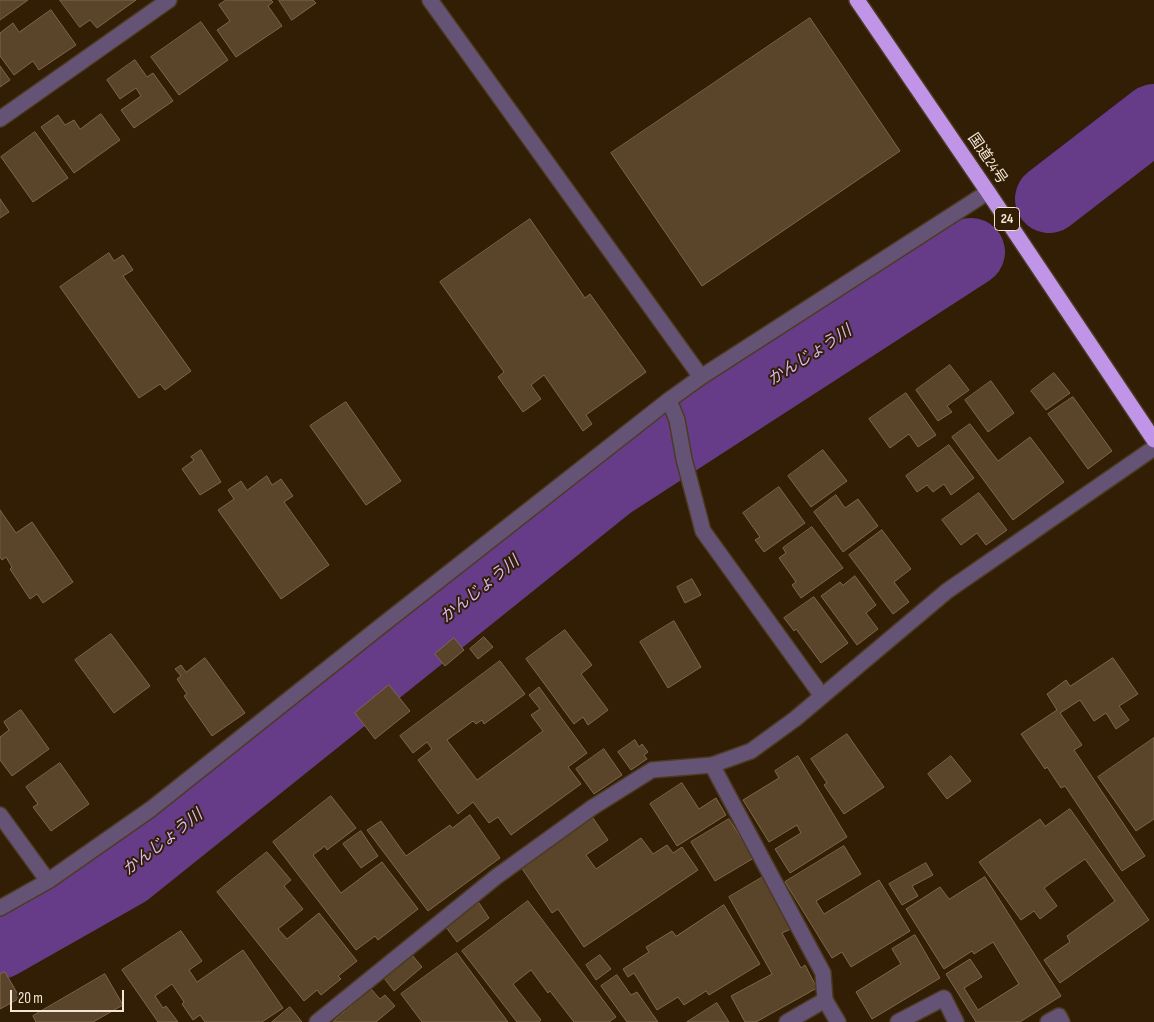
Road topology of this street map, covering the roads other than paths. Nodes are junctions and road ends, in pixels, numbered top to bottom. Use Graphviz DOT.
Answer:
graph roads {
  1 [pos="169,0"];
  2 [pos="430,0"];
  3 [pos="857,0"];
  4 [pos="0,119"];
  5 [pos="988,192"];
  6 [pos="701,378"];
  7 [pos="669,400"];
  8 [pos="1154,440"];
  9 [pos="1154,448"];
  10 [pos="822,696"];
  11 [pos="712,765"];
  12 [pos="0,814"];
  13 [pos="48,881"];
  14 [pos="0,908"];
  15 [pos="825,1000"];
  16 [pos="317,1022"];
  17 [pos="787,1022"];
  18 [pos="838,1022"];
  19 [pos="898,1022"];
  20 [pos="956,1022"];
  21 [pos="1048,1022"];
  22 [pos="1062,1022"];
  1 -- 4 [label="street"];
  2 -- 6 [label="street"];
  3 -- 5 [label="highway, 国道24号 / 24"];
  5 -- 6 [label="street"];
  5 -- 8 [label="highway, 国道24号 / 24"];
  6 -- 7 [label="street"];
  7 -- 10 [label="street"];
  7 -- 13 [label="street"];
  9 -- 10 [label="street"];
  10 -- 11 [label="street"];
  11 -- 15 [label="street"];
  11 -- 16 [label="street"];
  12 -- 13 [label="street"];
  13 -- 14 [label="street"];
  15 -- 17 [label="street"];
  15 -- 18 [label="street"];
  19 -- 20 [label="street"];
  21 -- 22 [label="street"];
}
